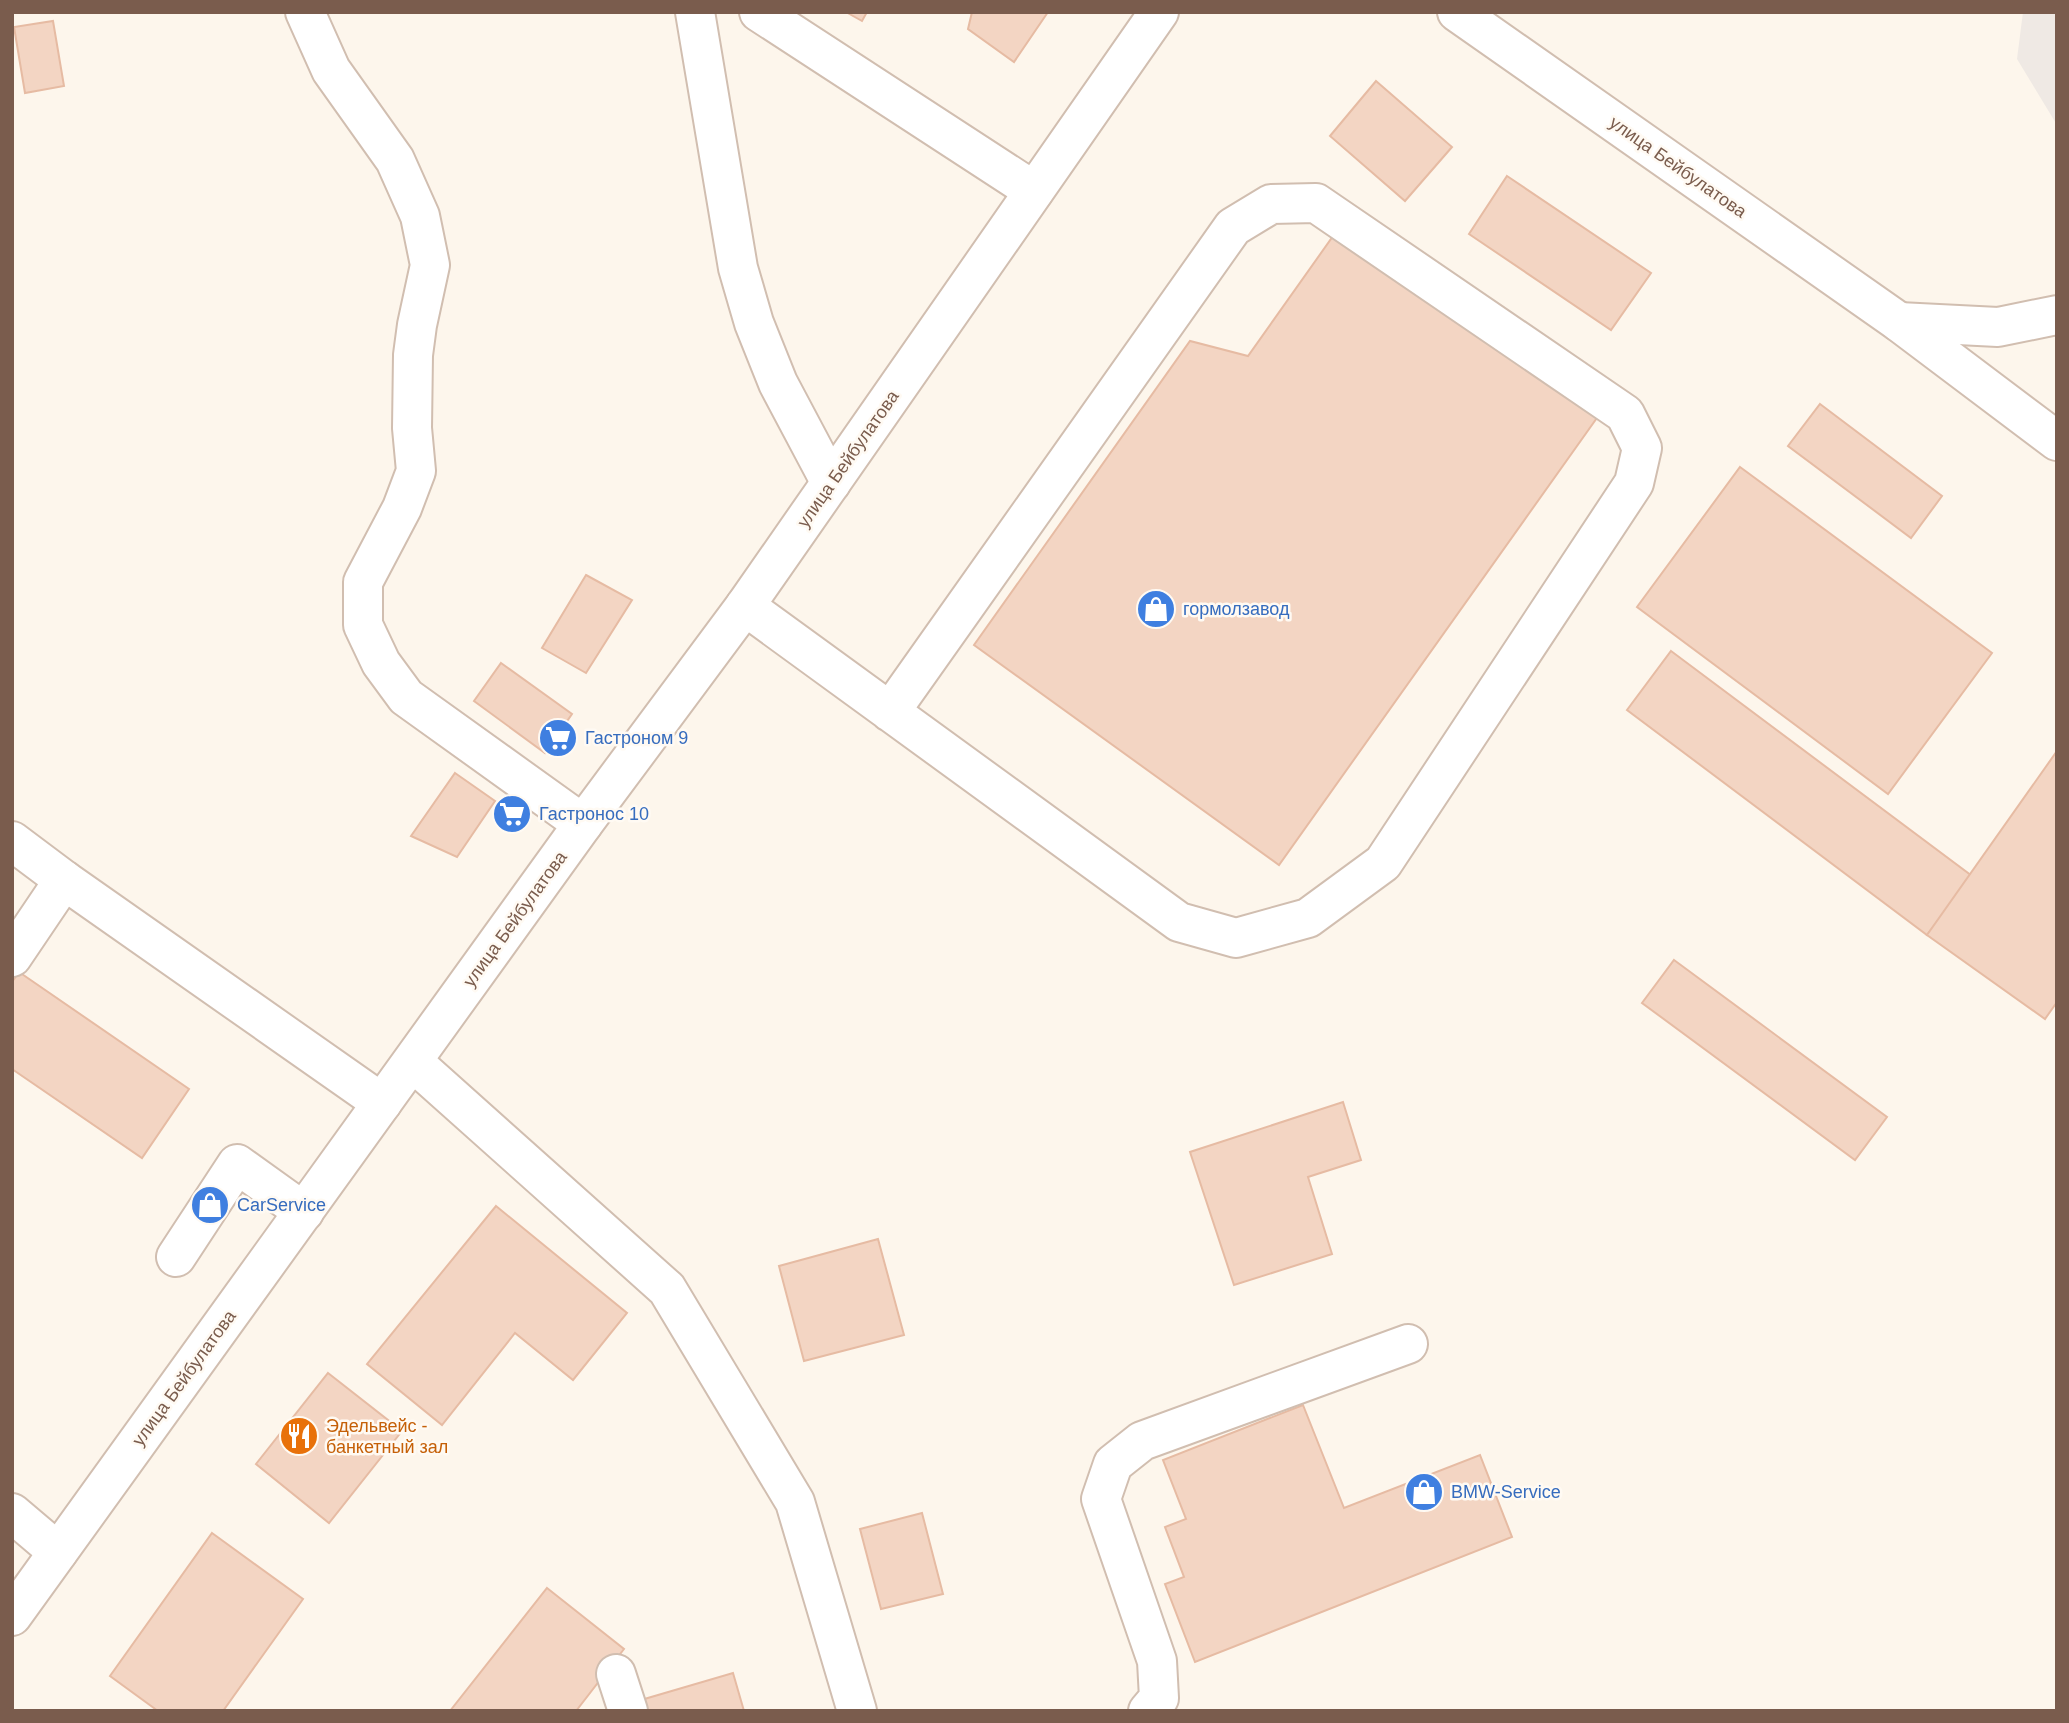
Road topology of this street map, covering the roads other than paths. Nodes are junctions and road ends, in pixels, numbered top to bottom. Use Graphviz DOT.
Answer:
graph roads {
  1 [pos="305,12"];
  2 [pos="695,12"];
  3 [pos="759,12"];
  4 [pos="1159,12"];
  5 [pos="1457,12"];
  6 [pos="1034,191"];
  7 [pos="2057,315"];
  8 [pos="1899,322"];
  9 [pos="2057,440"];
  10 [pos="831,483"];
  11 [pos="745,606"];
  12 [pos="890,712"];
  13 [pos="583,824"];
  14 [pos="12,841"];
  15 [pos="64,880"];
  16 [pos="12,957"];
  17 [pos="413,1062"];
  18 [pos="382,1103"];
  19 [pos="304,1212"];
  20 [pos="176,1257"];
  21 [pos="1408,1344"];
  22 [pos="12,1513"];
  23 [pos="58,1552"];
  24 [pos="12,1616"];
  25 [pos="617,1674"];
  26 [pos="628,1711"];
  27 [pos="857,1711"];
  28 [pos="1148,1711"];
  1 -- 13 [label="street"];
  2 -- 10 [label="street"];
  3 -- 6 [label="street"];
  4 -- 6 [label="street, улица Бейбулатова"];
  5 -- 8 [label="street, улица Бейбулатова"];
  6 -- 10 [label="street, улица Бейбулатова"];
  7 -- 8 [label="street"];
  8 -- 9 [label="street, улица Бейбулатова"];
  10 -- 11 [label="street, улица Бейбулатова"];
  11 -- 12 [label="street"];
  11 -- 13 [label="street, улица Бейбулатова"];
  12 -- 12 [label="street"];
  13 -- 17 [label="street, улица Бейбулатова"];
  14 -- 15 [label="street"];
  15 -- 16 [label="street"];
  15 -- 18 [label="street"];
  17 -- 18 [label="street, улица Бейбулатова"];
  17 -- 27 [label="street"];
  18 -- 19 [label="street, улица Бейбулатова"];
  19 -- 20 [label="street"];
  19 -- 23 [label="street, улица Бейбулатова"];
  21 -- 28 [label="street"];
  22 -- 23 [label="street"];
  23 -- 24 [label="street, улица Бейбулатова"];
  25 -- 26 [label="street"];
}
